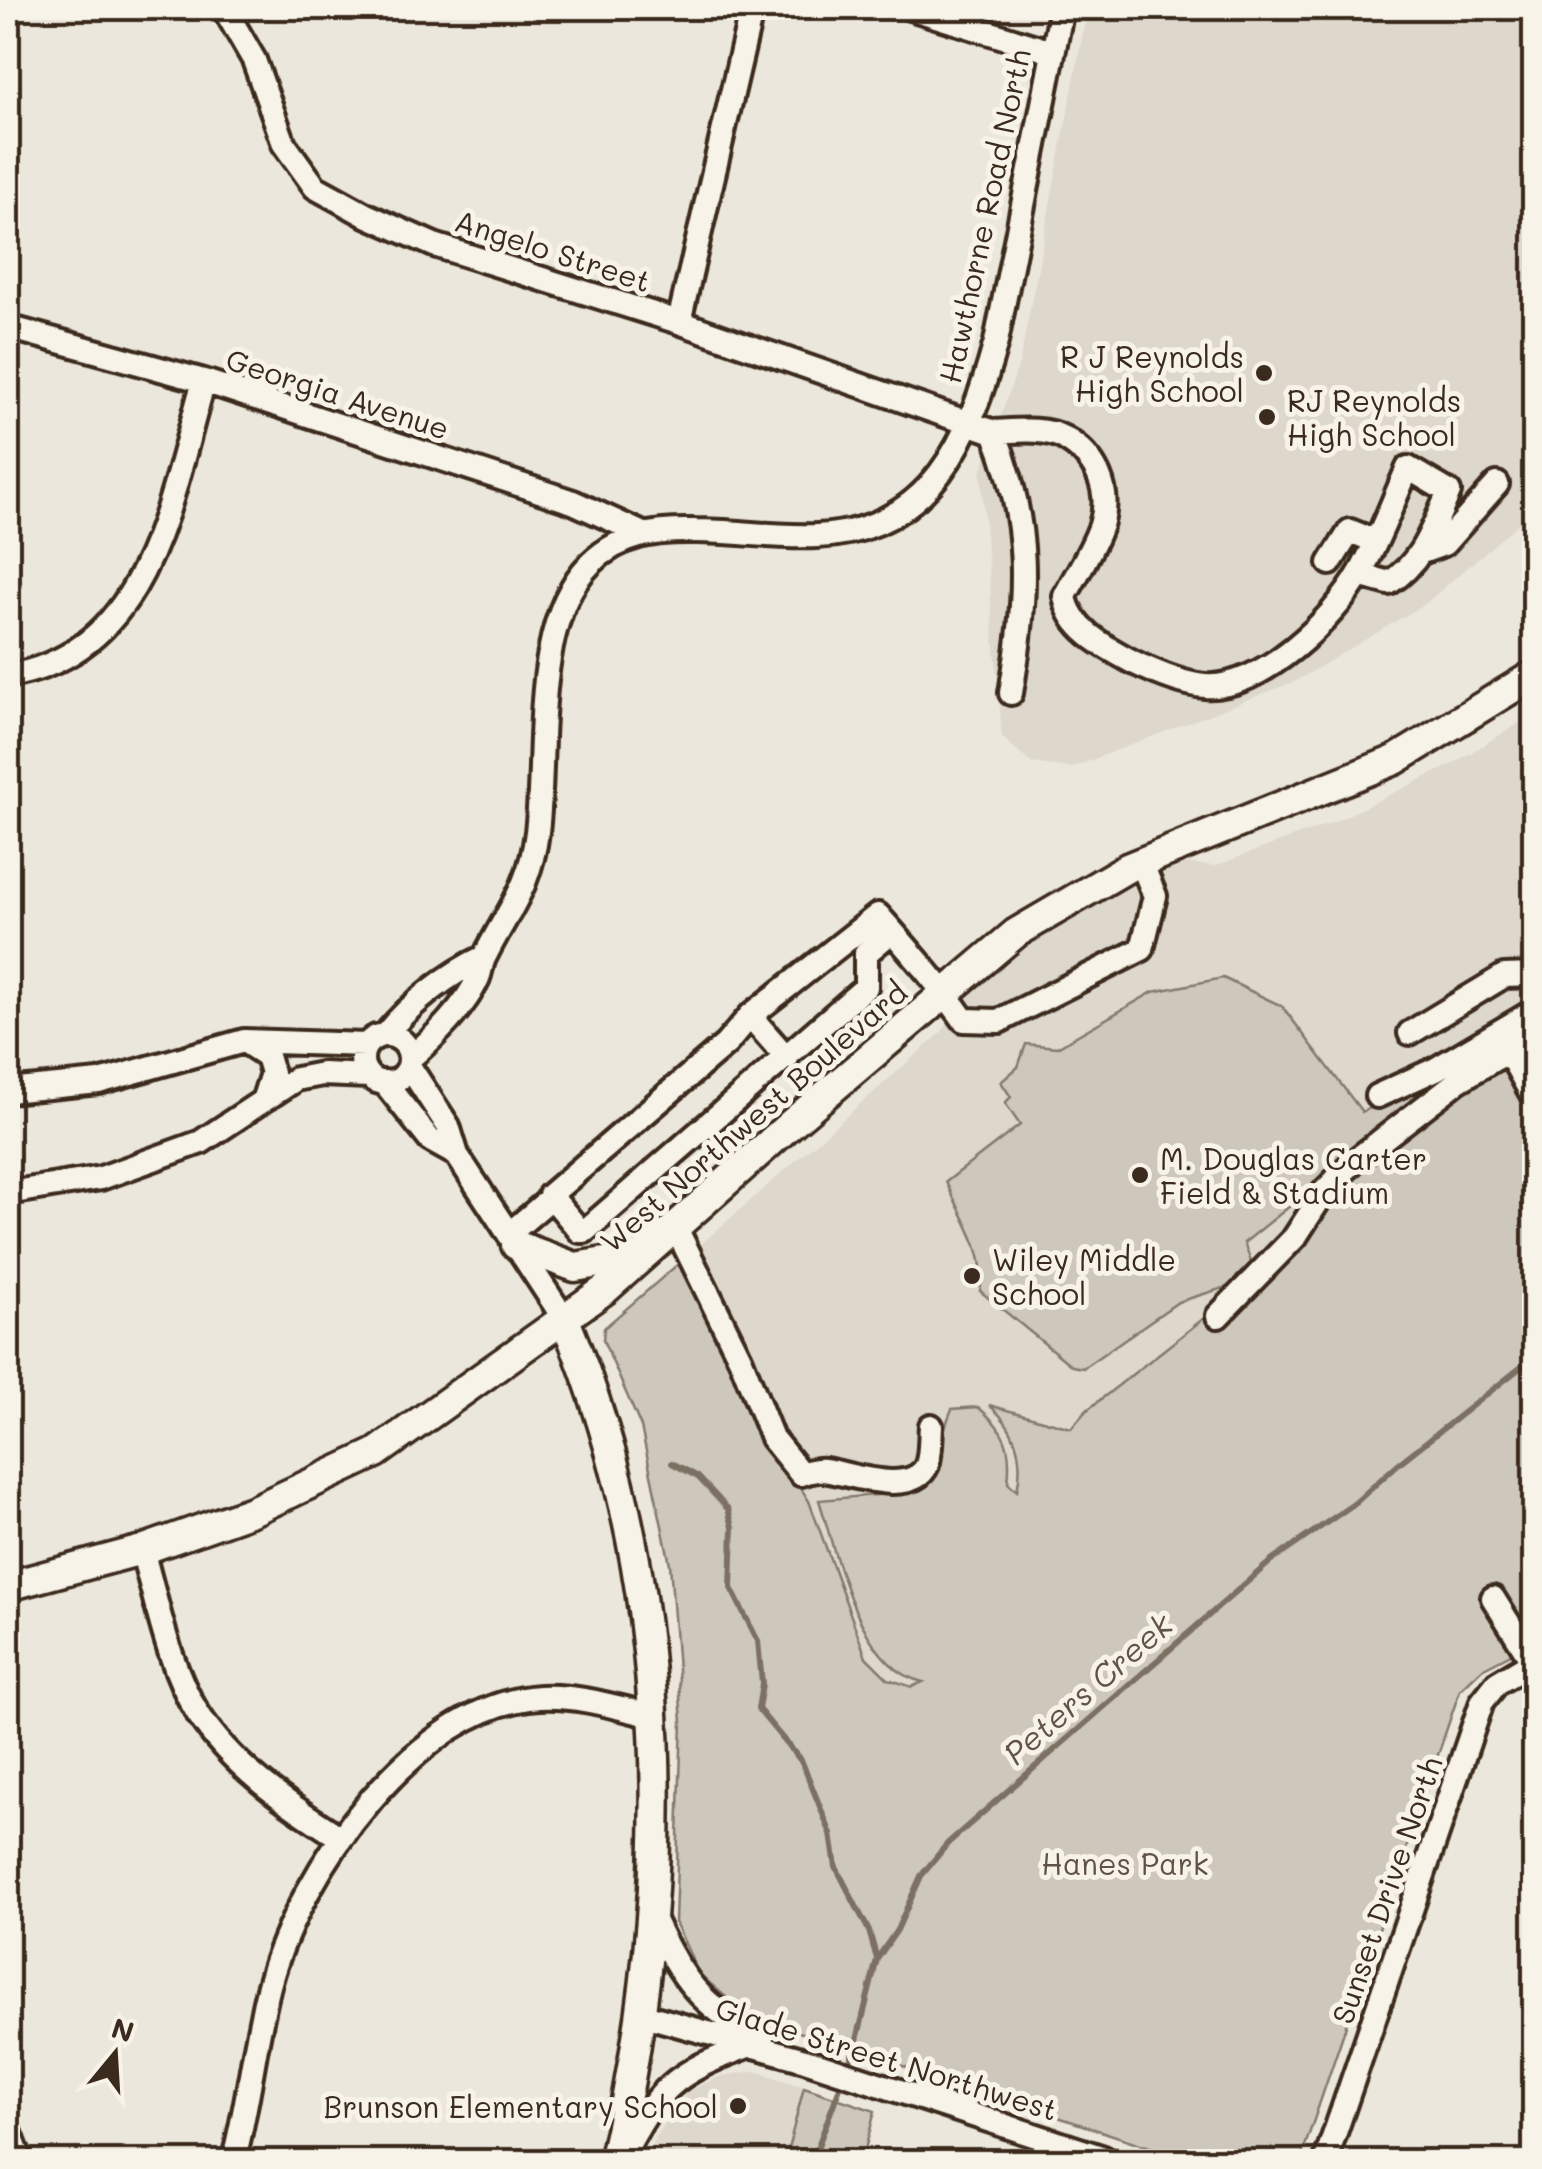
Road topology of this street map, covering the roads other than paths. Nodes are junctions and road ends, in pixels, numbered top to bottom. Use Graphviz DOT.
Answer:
graph roads {
  1 [pos="224,8"];
  2 [pos="752,8"];
  3 [pos="910,8"];
  4 [pos="1062,8"];
  5 [pos="1052,52"];
  6 [pos="679,322"];
  7 [pos="8,328"];
  8 [pos="204,381"];
  9 [pos="971,421"];
  10 [pos="994,432"];
  11 [pos="1497,484"];
  12 [pos="643,534"];
  13 [pos="1375,541"];
  14 [pos="1422,552"];
  15 [pos="1330,562"];
  16 [pos="1026,568"];
  17 [pos="1359,574"];
  18 [pos="1065,596"];
  19 [pos="1534,675"];
  20 [pos="8,676"];
  21 [pos="1011,693"];
  22 [pos="1141,862"];
  23 [pos="885,923"];
  24 [pos="484,957"];
  25 [pos="1534,975"];
  26 [pos="943,991"];
  27 [pos="1534,1011"];
  28 [pos="750,1016"];
  29 [pos="1534,1020"];
  30 [pos="1410,1032"];
  31 [pos="376,1040"];
  32 [pos="244,1041"];
  33 [pos="1508,1051"];
  34 [pos="787,1058"];
  35 [pos="409,1062"];
  36 [pos="376,1079"];
  37 [pos="8,1091"];
  38 [pos="1377,1096"];
  39 [pos="1534,1098"];
  40 [pos="263,1101"];
  41 [pos="458,1155"];
  42 [pos="8,1193"];
  43 [pos="552,1198"];
  44 [pos="676,1226"];
  45 [pos="512,1240"];
  46 [pos="642,1256"];
  47 [pos="1218,1316"];
  48 [pos="565,1320"];
  49 [pos="931,1426"];
  50 [pos="142,1550"];
  51 [pos="8,1586"];
  52 [pos="1494,1598"];
  53 [pos="1534,1662"];
  54 [pos="652,1716"];
  55 [pos="341,1838"];
  56 [pos="652,1918"];
  57 [pos="640,2014"];
  58 [pos="751,2045"];
  59 [pos="805,2060"];
  60 [pos="8,2128"];
  61 [pos="21,2162"];
  62 [pos="233,2162"];
  63 [pos="616,2162"];
  64 [pos="1116,2162"];
  65 [pos="1325,2162"];
  1 -- 6 [label="street, Angelo Street"];
  2 -- 6 [label="street"];
  3 -- 5 [label="street"];
  4 -- 5 [label="street, Hawthorne Road North"];
  5 -- 9 [label="street, Hawthorne Road North"];
  6 -- 9 [label="street, Angelo Street"];
  7 -- 8 [label="street, Georgia Avenue"];
  8 -- 12 [label="street, Georgia Avenue"];
  8 -- 20 [label="street"];
  9 -- 10 [label="street, Angelo Street"];
  9 -- 12 [label="street, Hawthorne Road North"];
  10 -- 16 [label="street"];
  10 -- 18 [label="street"];
  11 -- 14 [label="street"];
  12 -- 24 [label="street, Hawthorne Road North"];
  13 -- 14 [label="street"];
  13 -- 15 [label="street"];
  13 -- 17 [label="street"];
  14 -- 17 [label="street"];
  16 -- 18 [label="street"];
  16 -- 21 [label="street"];
  17 -- 18 [label="street"];
  19 -- 22 [label="main road, West Northwest Boulevard"];
  22 -- 26 [label="main road, West Northwest Boulevard"];
  22 -- 26 [label="street"];
  23 -- 26 [label="street"];
  23 -- 28 [label="street"];
  23 -- 34 [label="street"];
  24 -- 31 [label="street, Hawthorne Road North"];
  24 -- 35 [label="street, Hawthorne Road North"];
  25 -- 30 [label="street"];
  26 -- 44 [label="main road, West Northwest Boulevard"];
  27 -- 38 [label="street"];
  28 -- 34 [label="street"];
  28 -- 43 [label="street"];
  29 -- 33 [label="street"];
  31 -- 32 [label="street"];
  31 -- 35 [label="street"];
  31 -- 36 [label="street"];
  32 -- 37 [label="street"];
  32 -- 40 [label="street"];
  33 -- 39 [label="street"];
  33 -- 47 [label="street"];
  34 -- 43 [label="street"];
  35 -- 36 [label="street"];
  35 -- 41 [label="street"];
  36 -- 40 [label="street"];
  36 -- 41 [label="street"];
  40 -- 42 [label="street"];
  41 -- 45 [label="street"];
  43 -- 45 [label="street"];
  44 -- 46 [label="main road, West Northwest Boulevard"];
  44 -- 49 [label="street"];
  45 -- 46 [label="main road"];
  45 -- 48 [label="street"];
  46 -- 48 [label="main road, West Northwest Boulevard"];
  48 -- 50 [label="main road, West Northwest Boulevard"];
  48 -- 54 [label="main road"];
  50 -- 51 [label="main road, West Northwest Boulevard"];
  50 -- 55 [label="street"];
  52 -- 53 [label="street"];
  53 -- 65 [label="street, Sunset Drive North"];
  54 -- 55 [label="street"];
  54 -- 56 [label="main road"];
  55 -- 62 [label="street"];
  56 -- 57 [label="main road"];
  56 -- 59 [label="street"];
  57 -- 58 [label="street, Glade Street Northwest"];
  57 -- 63 [label="main road"];
  58 -- 59 [label="street, Glade Street Northwest"];
  58 -- 63 [label="street"];
  59 -- 64 [label="street, Glade Street Northwest"];
  60 -- 61 [label="street"];
}
